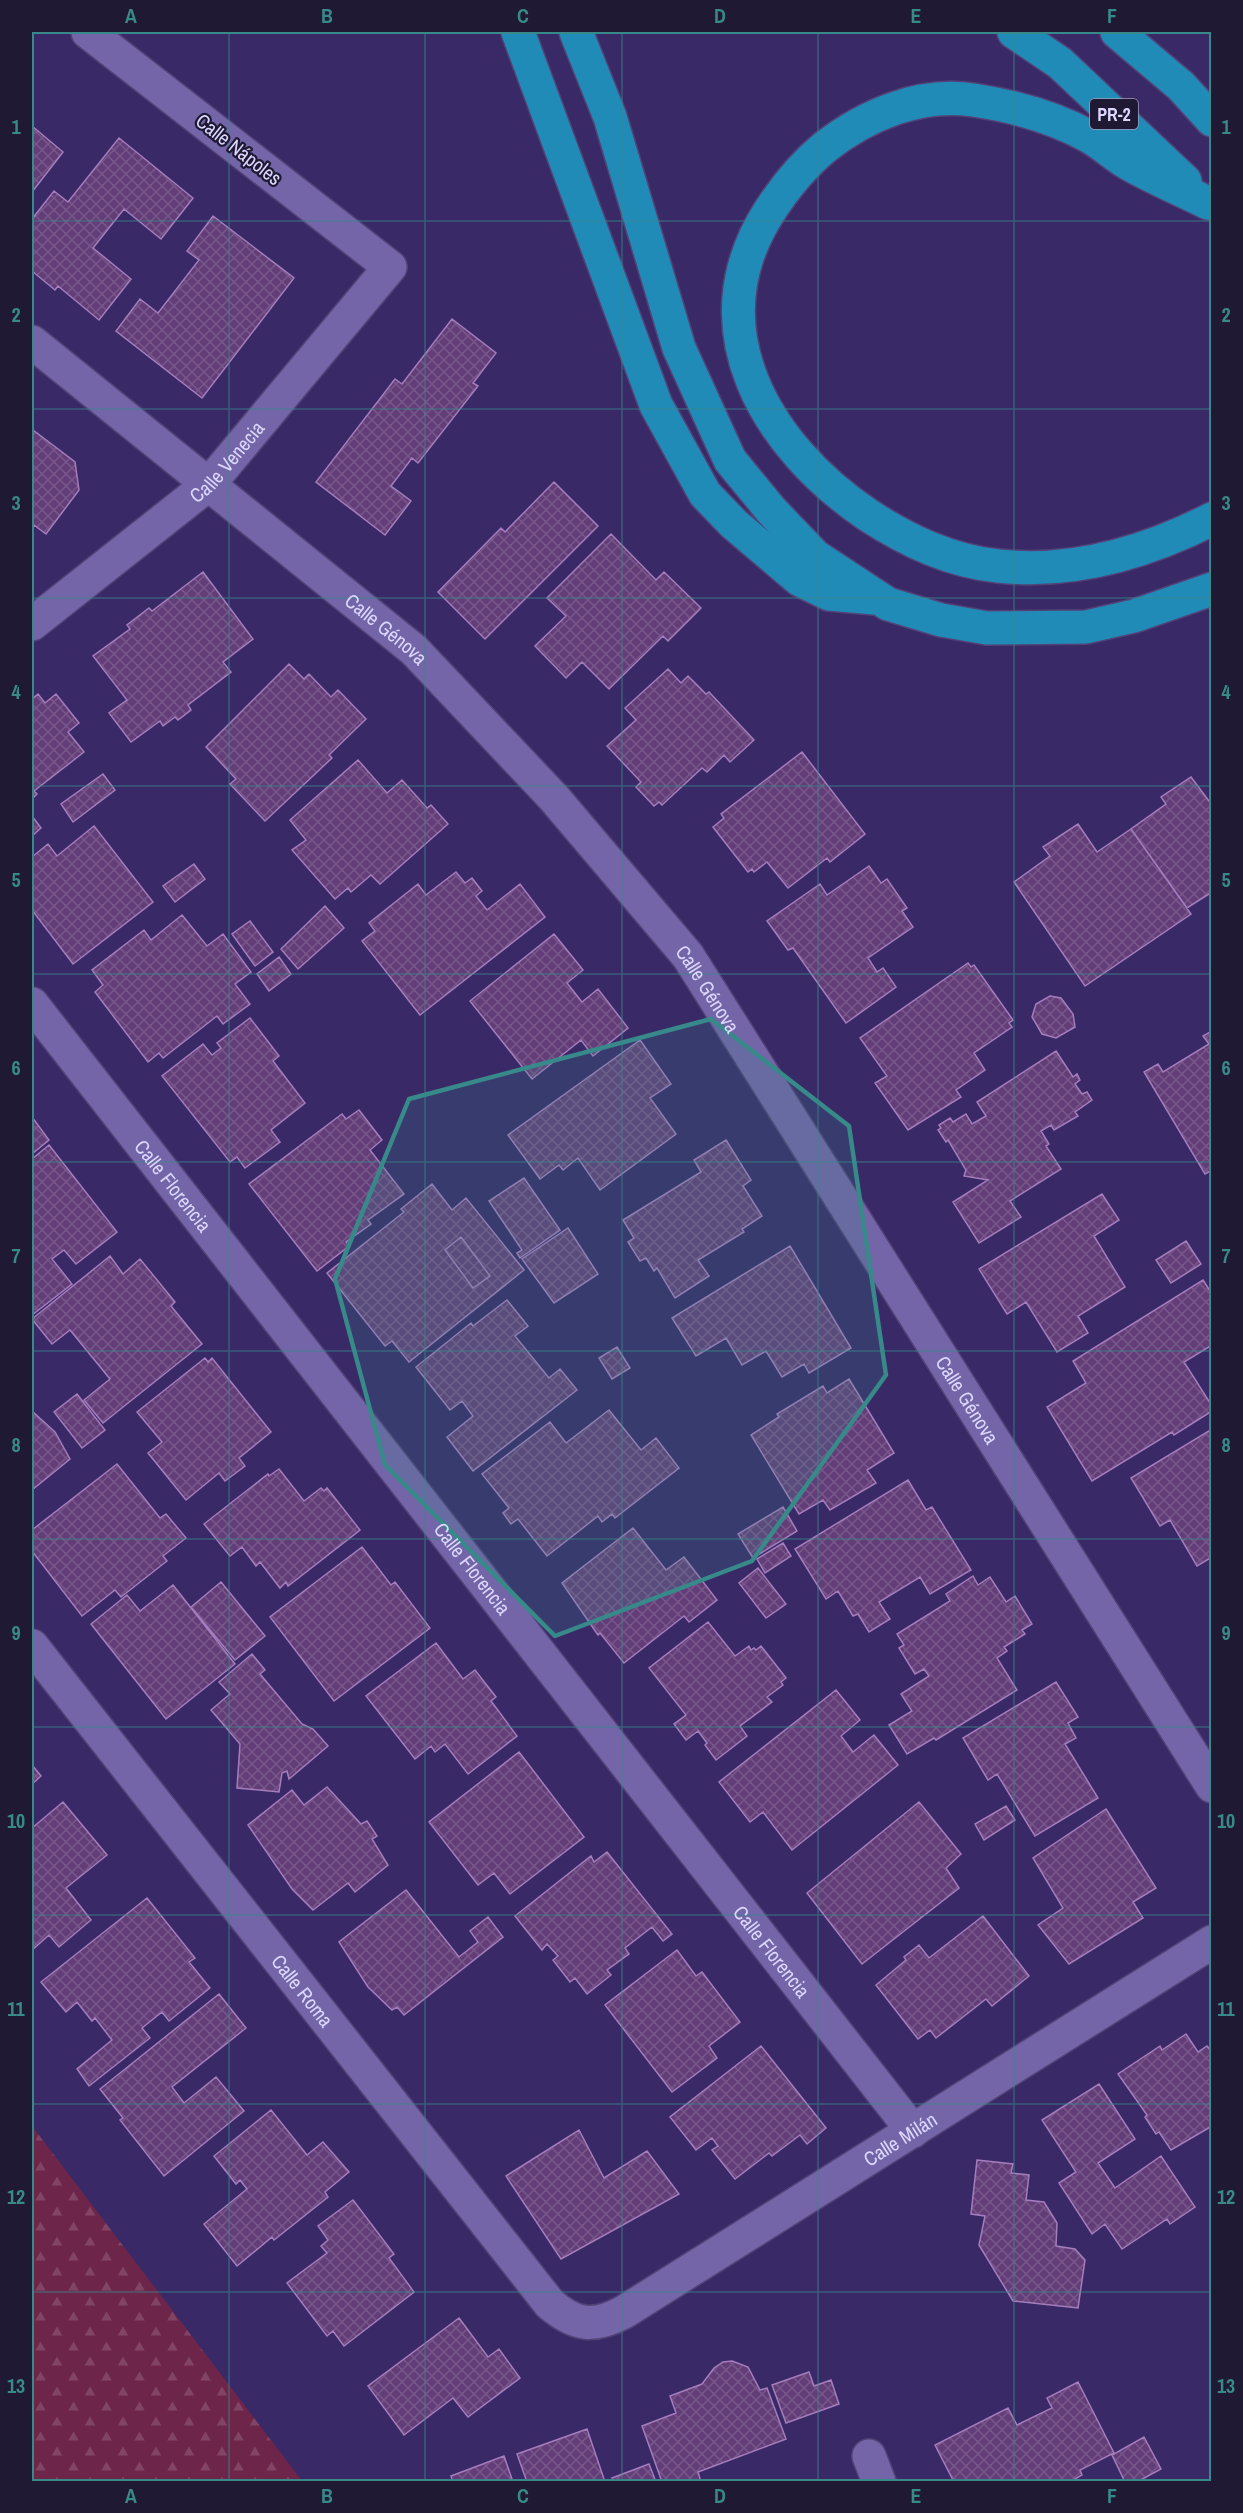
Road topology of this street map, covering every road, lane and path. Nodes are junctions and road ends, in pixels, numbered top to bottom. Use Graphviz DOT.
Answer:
graph roads {
  1 [pos="88,32"];
  2 [pos="518,32"];
  3 [pos="576,32"];
  4 [pos="1014,32"];
  5 [pos="1117,32"];
  6 [pos="1212,120"];
  7 [pos="1210,205"];
  8 [pos="390,267"];
  9 [pos="32,342"];
  10 [pos="209,484"];
  11 [pos="1212,519"];
  12 [pos="1212,589"];
  13 [pos="879,599"];
  14 [pos="32,624"];
  15 [pos="32,1004"];
  16 [pos="32,1646"];
  17 [pos="1212,1786"];
  18 [pos="1212,1942"];
  19 [pos="913,2131"];
  20 [pos="584,2323"];
  1 -- 8 [label="street, Calle Nápoles"];
  2 -- 13 [label="highway"];
  3 -- 13 [label="highway"];
  4 -- 7 [label="highway, PR-2"];
  5 -- 6 [label="highway"];
  7 -- 11 [label="highway"];
  8 -- 10 [label="street, Calle Venecia"];
  9 -- 10 [label="street, Calle Génova"];
  10 -- 14 [label="street, Calle Venecia"];
  10 -- 17 [label="street, Calle Génova"];
  12 -- 13 [label="highway"];
  15 -- 19 [label="street, Calle Florencia"];
  16 -- 20 [label="street, Calle Roma"];
  18 -- 19 [label="street, Calle Milán"];
  19 -- 20 [label="street, Calle Milán"];
}
